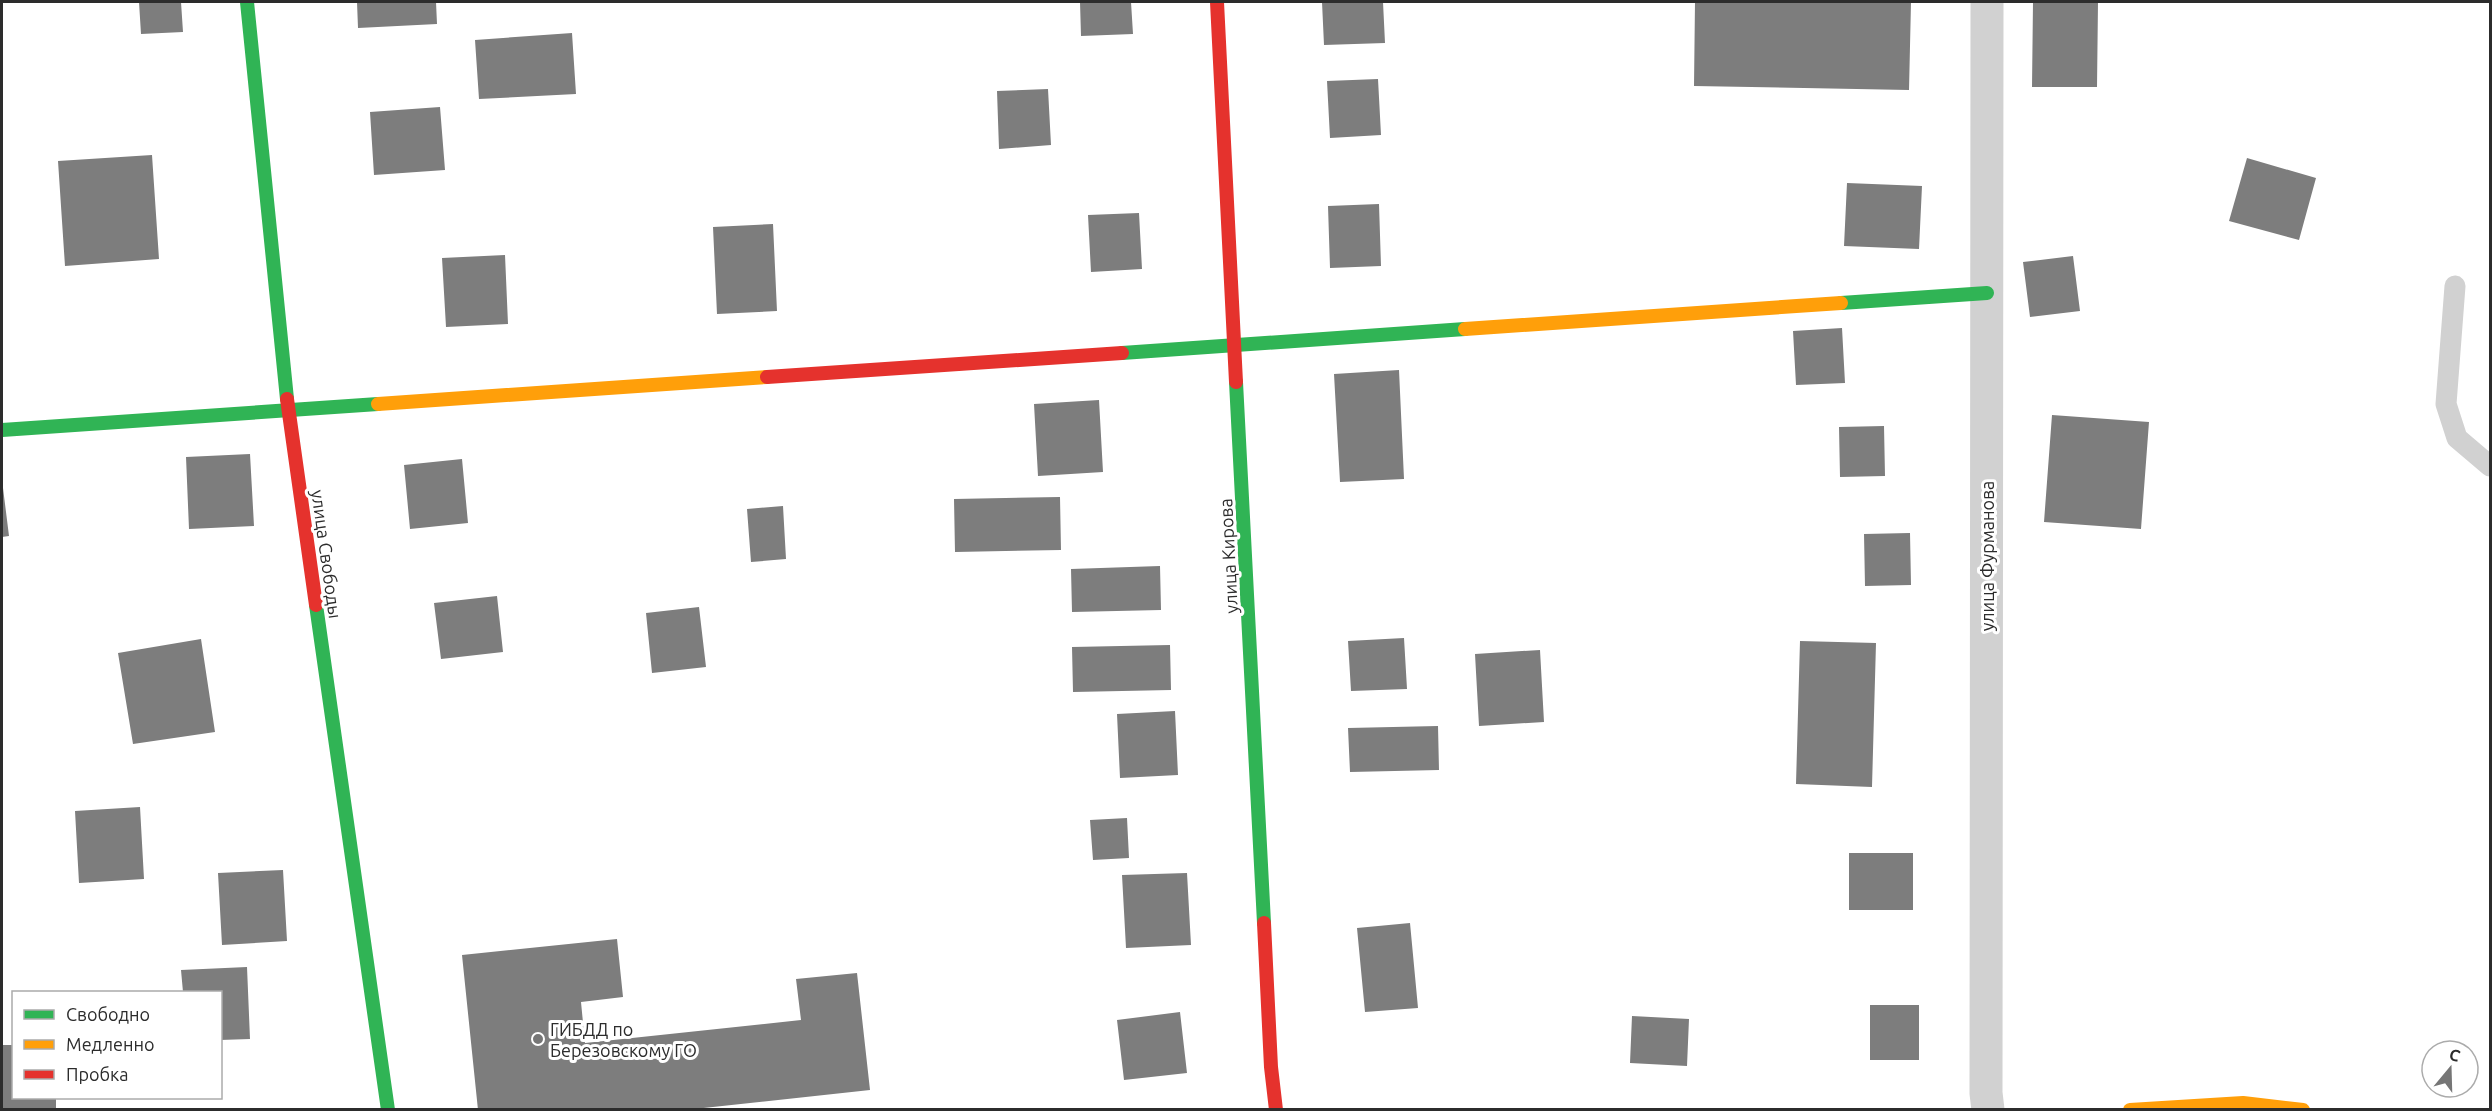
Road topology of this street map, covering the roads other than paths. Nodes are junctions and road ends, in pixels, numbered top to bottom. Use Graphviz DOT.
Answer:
graph roads {
  1 [pos="247,2"];
  2 [pos="1217,2"];
  3 [pos="1987,2"];
  4 [pos="2455,286"];
  5 [pos="1987,293"];
  6 [pos="1236,343"];
  7 [pos="288,409"];
  8 [pos="2,430"];
  9 [pos="2490,466"];
  10 [pos="388,1110"];
  11 [pos="1276,1110"];
  12 [pos="1988,1110"];
  13 [pos="2130,1110"];
  14 [pos="2303,1110"];
  1 -- 7 [label="street, улица Свободы"];
  2 -- 6 [label="street, улица Кирова"];
  3 -- 5 [label="street, улица Фурманова"];
  4 -- 9 [label="lane"];
  5 -- 6 [label="street"];
  5 -- 12 [label="street, улица Фурманова"];
  6 -- 7 [label="street"];
  6 -- 11 [label="street, улица Кирова"];
  7 -- 8 [label="street"];
  7 -- 10 [label="street, улица Свободы"];
  13 -- 14 [label="street"];
}
